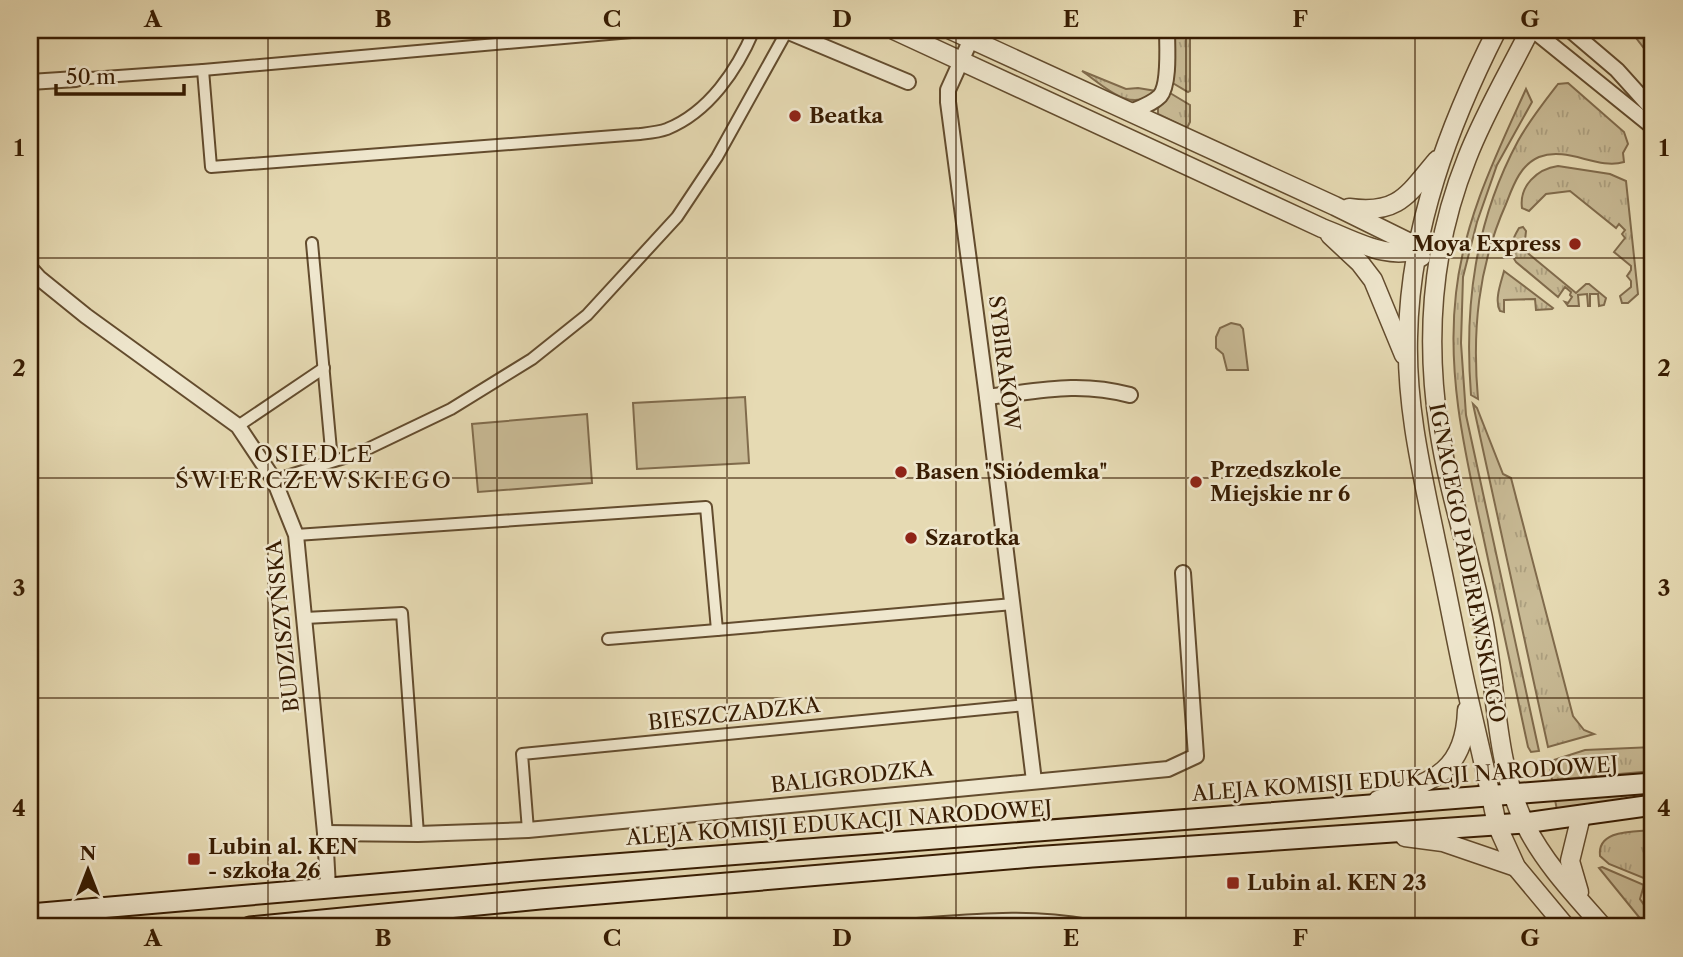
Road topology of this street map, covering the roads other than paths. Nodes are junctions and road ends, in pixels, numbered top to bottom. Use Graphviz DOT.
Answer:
graph roads {
  1 [pos="654,30"];
  2 [pos="754,30"];
  3 [pos="785,30"];
  4 [pos="894,30"];
  5 [pos="951,30"];
  6 [pos="1167,30"];
  7 [pos="1482,30"];
  8 [pos="1497,30"];
  9 [pos="1532,30"];
  10 [pos="1570,30"];
  11 [pos="971,39"];
  12 [pos="1485,53"];
  13 [pos="961,61"];
  14 [pos="203,71"];
  15 [pos="76,79"];
  16 [pos="30,82"];
  17 [pos="908,82"];
  18 [pos="1653,110"];
  19 [pos="1130,112"];
  20 [pos="1653,127"];
  21 [pos="1444,153"];
  22 [pos="1335,206"];
  23 [pos="1322,228"];
  24 [pos="1444,234"];
  25 [pos="312,243"];
  26 [pos="1417,251"];
  27 [pos="30,268"];
  28 [pos="1435,285"];
  29 [pos="1408,365"];
  30 [pos="324,368"];
  31 [pos="1130,395"];
  32 [pos="987,397"];
  33 [pos="238,426"];
  34 [pos="332,461"];
  35 [pos="274,480"];
  36 [pos="296,535"];
  37 [pos="1183,573"];
  38 [pos="1013,604"];
  39 [pos="305,618"];
  40 [pos="717,630"];
  41 [pos="608,639"];
  42 [pos="1468,692"];
  43 [pos="1026,705"];
  44 [pos="1034,781"];
  45 [pos="1653,783"];
  46 [pos="1513,793"];
  47 [pos="1491,795"];
  48 [pos="1366,804"];
  49 [pos="1653,806"];
  50 [pos="1581,816"];
  51 [pos="1524,823"];
  52 [pos="1497,825"];
  53 [pos="528,830"];
  54 [pos="325,833"];
  55 [pos="418,834"];
  56 [pos="1384,834"];
  57 [pos="1516,867"];
  58 [pos="328,887"];
  59 [pos="1582,902"];
  60 [pos="30,914"];
  61 [pos="250,927"];
  62 [pos="905,927"];
  63 [pos="1089,927"];
  64 [pos="1566,927"];
  65 [pos="1603,927"];
  1 -- 14 [label="street"];
  2 -- 14 [label="street"];
  3 -- 17 [label="street"];
  3 -- 34 [label="street"];
  4 -- 13 [label="street"];
  5 -- 11 [label="street"];
  6 -- 19 [label="street"];
  7 -- 12 [label="street"];
  8 -- 12 [label="street, IGNACEGO PADEREWSKIEGO"];
  9 -- 20 [label="street"];
  9 -- 24 [label="street, IGNACEGO PADEREWSKIEGO"];
  10 -- 18 [label="street"];
  11 -- 13 [label="street, SYBIRAKÓW"];
  11 -- 19 [label="street"];
  12 -- 21 [label="street, IGNACEGO PADEREWSKIEGO"];
  13 -- 23 [label="street"];
  13 -- 32 [label="street, SYBIRAKÓW"];
  14 -- 15 [label="street"];
  15 -- 16 [label="street"];
  19 -- 22 [label="street"];
  21 -- 22 [label="street"];
  21 -- 26 [label="street, IGNACEGO PADEREWSKIEGO"];
  22 -- 26 [label="street"];
  23 -- 26 [label="street"];
  23 -- 29 [label="street"];
  24 -- 26 [label="street"];
  24 -- 28 [label="street, IGNACEGO PADEREWSKIEGO"];
  25 -- 30 [label="street"];
  26 -- 28 [label="street"];
  26 -- 29 [label="street, IGNACEGO PADEREWSKIEGO"];
  27 -- 33 [label="street, BUDZISZYŃSKA"];
  28 -- 46 [label="street, IGNACEGO PADEREWSKIEGO"];
  29 -- 42 [label="street, IGNACEGO PADEREWSKIEGO"];
  30 -- 33 [label="street"];
  30 -- 34 [label="street"];
  31 -- 32 [label="street"];
  32 -- 38 [label="street, SYBIRAKÓW"];
  33 -- 35 [label="street, BUDZISZYŃSKA"];
  34 -- 35 [label="street"];
  35 -- 36 [label="street, BUDZISZYŃSKA"];
  36 -- 39 [label="street, BUDZISZYŃSKA"];
  36 -- 40 [label="street"];
  37 -- 44 [label="street, BALIGRODZKA"];
  38 -- 40 [label="street"];
  38 -- 43 [label="street, SYBIRAKÓW"];
  39 -- 54 [label="street, BUDZISZYŃSKA"];
  39 -- 55 [label="street"];
  40 -- 41 [label="street"];
  42 -- 47 [label="street, IGNACEGO PADEREWSKIEGO"];
  42 -- 48 [label="street"];
  43 -- 44 [label="street, SYBIRAKÓW"];
  43 -- 53 [label="street, BIESZCZADZKA"];
  44 -- 53 [label="street, BALIGRODZKA"];
  45 -- 46 [label="main road, ALEJA KOMISJI EDUKACJI NARODOWEJ"];
  46 -- 47 [label="main road, ALEJA KOMISJI EDUKACJI NARODOWEJ"];
  46 -- 51 [label="street, IGNACEGO PADEREWSKIEGO"];
  47 -- 48 [label="main road, ALEJA KOMISJI EDUKACJI NARODOWEJ"];
  47 -- 52 [label="street, IGNACEGO PADEREWSKIEGO"];
  48 -- 58 [label="main road, ALEJA KOMISJI EDUKACJI NARODOWEJ"];
  49 -- 50 [label="main road"];
  50 -- 51 [label="main road"];
  50 -- 59 [label="street"];
  51 -- 52 [label="main road"];
  51 -- 59 [label="street, IGNACEGO PADEREWSKIEGO"];
  52 -- 56 [label="main road"];
  52 -- 57 [label="street, IGNACEGO PADEREWSKIEGO"];
  53 -- 55 [label="street, BALIGRODZKA"];
  54 -- 55 [label="street, BALIGRODZKA"];
  54 -- 58 [label="street, BUDZISZYŃSKA"];
  56 -- 57 [label="street"];
  56 -- 61 [label="main road"];
  57 -- 64 [label="street, IGNACEGO PADEREWSKIEGO"];
  58 -- 60 [label="main road, ALEJA KOMISJI EDUKACJI NARODOWEJ"];
  59 -- 65 [label="street, IGNACEGO PADEREWSKIEGO"];
  62 -- 63 [label="street"];
}
